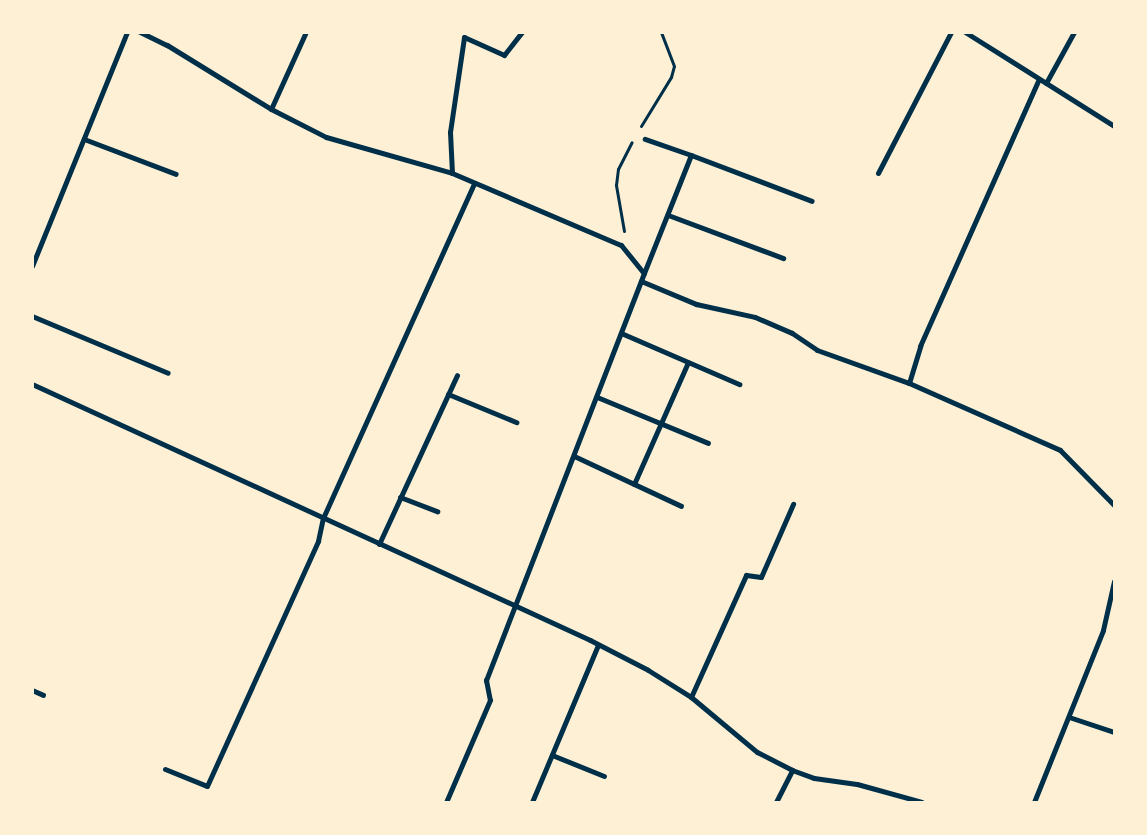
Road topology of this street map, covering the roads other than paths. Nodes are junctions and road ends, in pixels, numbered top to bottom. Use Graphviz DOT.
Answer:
graph roads {
  1 [pos="126,32"];
  2 [pos="140,32"];
  3 [pos="306,32"];
  4 [pos="522,32"];
  5 [pos="951,32"];
  6 [pos="965,32"];
  7 [pos="1074,32"];
  8 [pos="1039,79"];
  9 [pos="1046,83"];
  10 [pos="271,109"];
  11 [pos="1114,126"];
  12 [pos="84,139"];
  13 [pos="646,139"];
  14 [pos="691,155"];
  15 [pos="452,173"];
  16 [pos="878,173"];
  17 [pos="176,174"];
  18 [pos="474,183"];
  19 [pos="812,201"];
  20 [pos="668,215"];
  21 [pos="783,258"];
  22 [pos="32,266"];
  23 [pos="644,273"];
  24 [pos="641,281"];
  25 [pos="32,316"];
  26 [pos="621,333"];
  27 [pos="688,362"];
  28 [pos="168,374"];
  29 [pos="457,375"];
  30 [pos="909,383"];
  31 [pos="32,384"];
  32 [pos="739,384"];
  33 [pos="448,394"];
  34 [pos="596,397"];
  35 [pos="516,422"];
  36 [pos="660,424"];
  37 [pos="708,443"];
  38 [pos="574,456"];
  39 [pos="634,484"];
  40 [pos="400,497"];
  41 [pos="793,504"];
  42 [pos="1114,505"];
  43 [pos="681,506"];
  44 [pos="437,511"];
  45 [pos="323,518"];
  46 [pos="379,544"];
  47 [pos="1114,581"];
  48 [pos="516,606"];
  49 [pos="598,645"];
  50 [pos="32,690"];
  51 [pos="43,695"];
  52 [pos="691,697"];
  53 [pos="1069,717"];
  54 [pos="1114,732"];
  55 [pos="552,755"];
  56 [pos="165,769"];
  57 [pos="792,770"];
  58 [pos="604,776"];
  59 [pos="446,802"];
  60 [pos="532,802"];
  61 [pos="776,802"];
  62 [pos="922,802"];
  63 [pos="1034,802"];
  1 -- 12 [label="street"];
  2 -- 10 [label="street"];
  3 -- 10 [label="street"];
  4 -- 15 [label="street"];
  5 -- 16 [label="street"];
  6 -- 8 [label="street"];
  7 -- 9 [label="street"];
  8 -- 9 [label="street"];
  8 -- 30 [label="street"];
  9 -- 11 [label="street"];
  10 -- 15 [label="street"];
  12 -- 17 [label="street"];
  12 -- 22 [label="street"];
  13 -- 14 [label="street"];
  14 -- 19 [label="street"];
  14 -- 20 [label="street"];
  15 -- 18 [label="street"];
  18 -- 23 [label="street"];
  18 -- 45 [label="street"];
  20 -- 21 [label="street"];
  20 -- 23 [label="street"];
  23 -- 24 [label="street"];
  24 -- 26 [label="street"];
  24 -- 30 [label="street"];
  25 -- 28 [label="street"];
  26 -- 27 [label="street"];
  26 -- 34 [label="street"];
  27 -- 32 [label="street"];
  27 -- 36 [label="street"];
  29 -- 33 [label="street"];
  30 -- 42 [label="street"];
  31 -- 45 [label="street"];
  33 -- 35 [label="street"];
  33 -- 40 [label="street"];
  34 -- 36 [label="street"];
  34 -- 38 [label="street"];
  36 -- 37 [label="street"];
  36 -- 39 [label="street"];
  38 -- 39 [label="street"];
  38 -- 48 [label="street"];
  39 -- 43 [label="street"];
  40 -- 44 [label="street"];
  40 -- 46 [label="street"];
  41 -- 52 [label="street"];
  45 -- 46 [label="street"];
  45 -- 56 [label="street"];
  46 -- 48 [label="street"];
  47 -- 53 [label="street"];
  48 -- 49 [label="street"];
  48 -- 59 [label="street"];
  49 -- 52 [label="street"];
  49 -- 55 [label="street"];
  50 -- 51 [label="street"];
  52 -- 57 [label="street"];
  53 -- 54 [label="street"];
  53 -- 63 [label="street"];
  55 -- 58 [label="street"];
  55 -- 60 [label="street"];
  57 -- 61 [label="street"];
  57 -- 62 [label="street"];
}
